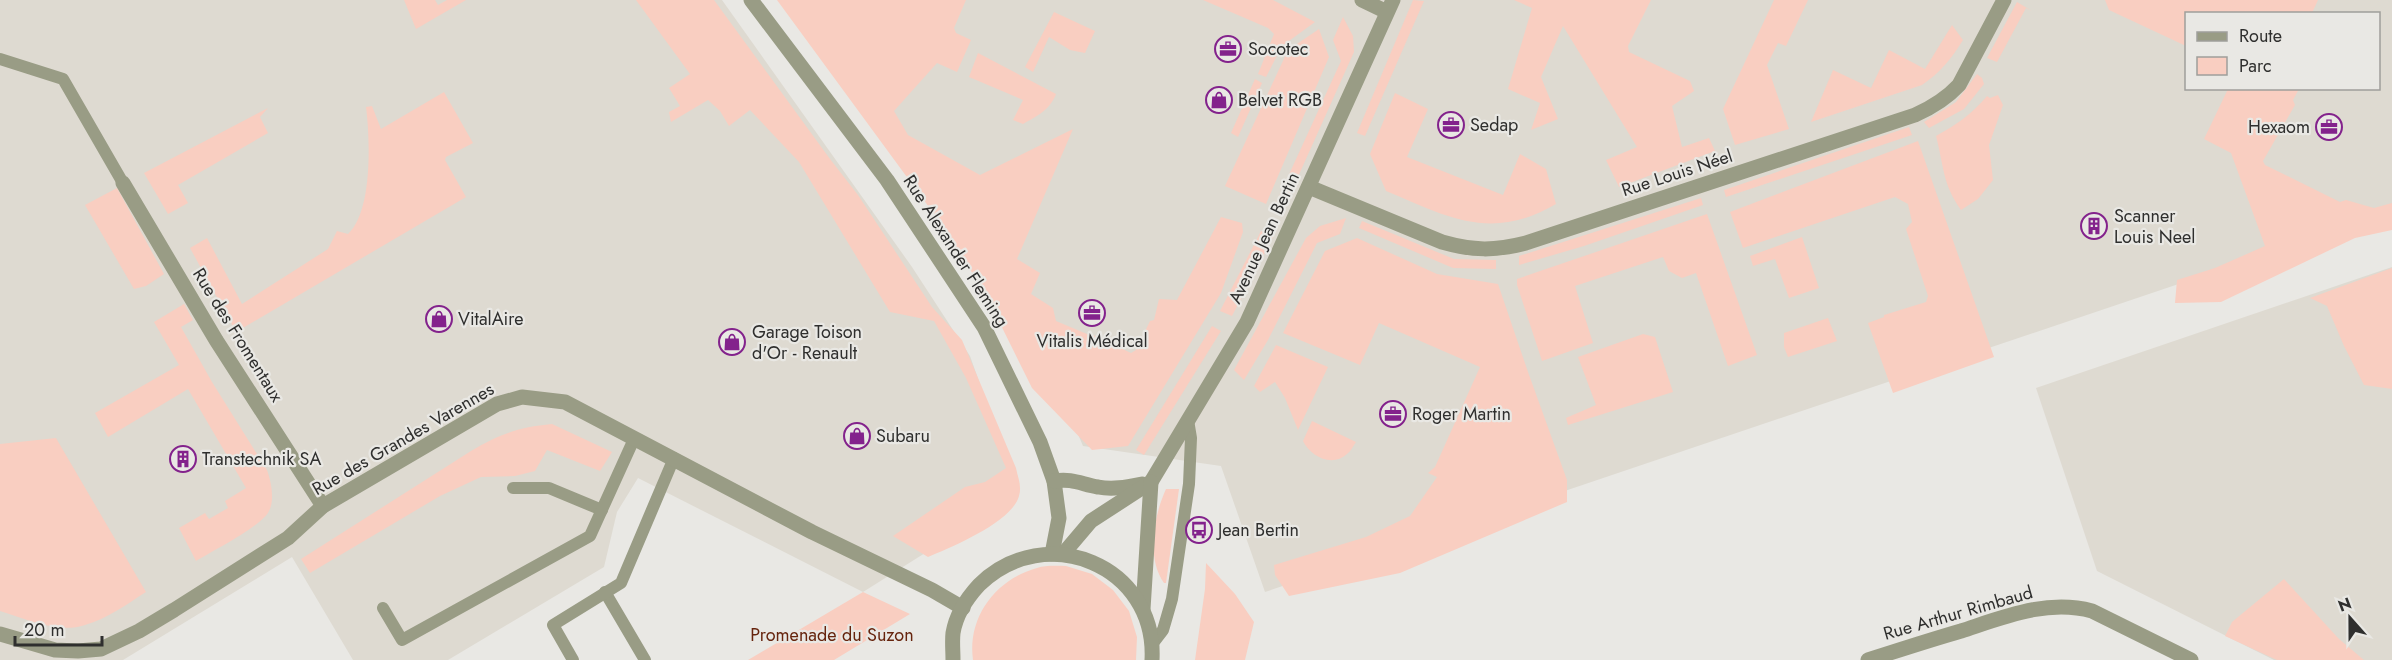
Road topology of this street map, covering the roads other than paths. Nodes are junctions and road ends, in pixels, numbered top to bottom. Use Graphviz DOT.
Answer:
graph roads {
  1 [pos="751,0"];
  2 [pos="1362,0"];
  3 [pos="2004,0"];
  4 [pos="1390,6"];
  5 [pos="0,59"];
  6 [pos="123,183"];
  7 [pos="1309,187"];
  8 [pos="1188,420"];
  9 [pos="634,439"];
  10 [pos="674,458"];
  11 [pos="1054,480"];
  12 [pos="1151,482"];
  13 [pos="513,488"];
  14 [pos="323,506"];
  15 [pos="602,510"];
  16 [pos="1058,554"];
  17 [pos="605,592"];
  18 [pos="383,608"];
  19 [pos="963,608"];
  20 [pos="1143,609"];
  21 [pos="0,634"];
  22 [pos="1153,643"];
  23 [pos="80,656"];
  24 [pos="573,660"];
  25 [pos="645,660"];
  26 [pos="953,660"];
  27 [pos="1152,660"];
  28 [pos="1868,660"];
  29 [pos="2191,660"];
  1 -- 11 [label="street, Rue Alexander Fleming"];
  2 -- 4 [label="street"];
  3 -- 7 [label="street, Rue Louis Néel"];
  4 -- 7 [label="street, Avenue Jean Bertin"];
  5 -- 6 [label="lane"];
  6 -- 14 [label="street, Rue des Fromentaux"];
  7 -- 8 [label="street, Avenue Jean Bertin"];
  8 -- 12 [label="street, Avenue Jean Bertin"];
  8 -- 22 [label="lane"];
  9 -- 10 [label="street, Rue des Grandes Varennes"];
  9 -- 14 [label="street, Rue des Grandes Varennes"];
  9 -- 15 [label="lane"];
  10 -- 17 [label="lane"];
  10 -- 19 [label="street, Rue des Grandes Varennes"];
  11 -- 12 [label="street"];
  11 -- 16 [label="street, Rue Alexander Fleming"];
  12 -- 16 [label="street, Avenue Jean Bertin"];
  12 -- 20 [label="street, Avenue Jean Bertin"];
  13 -- 15 [label="lane"];
  14 -- 23 [label="street, Rue des Grandes Varennes"];
  15 -- 18 [label="lane"];
  16 -- 19 [label="street"];
  16 -- 20 [label="street"];
  17 -- 24 [label="lane"];
  17 -- 25 [label="lane"];
  19 -- 26 [label="street"];
  20 -- 22 [label="street"];
  21 -- 23 [label="street, Rue des Grandes Varennes"];
  22 -- 27 [label="street"];
  28 -- 29 [label="street, Rue Arthur Rimbaud"];
}
